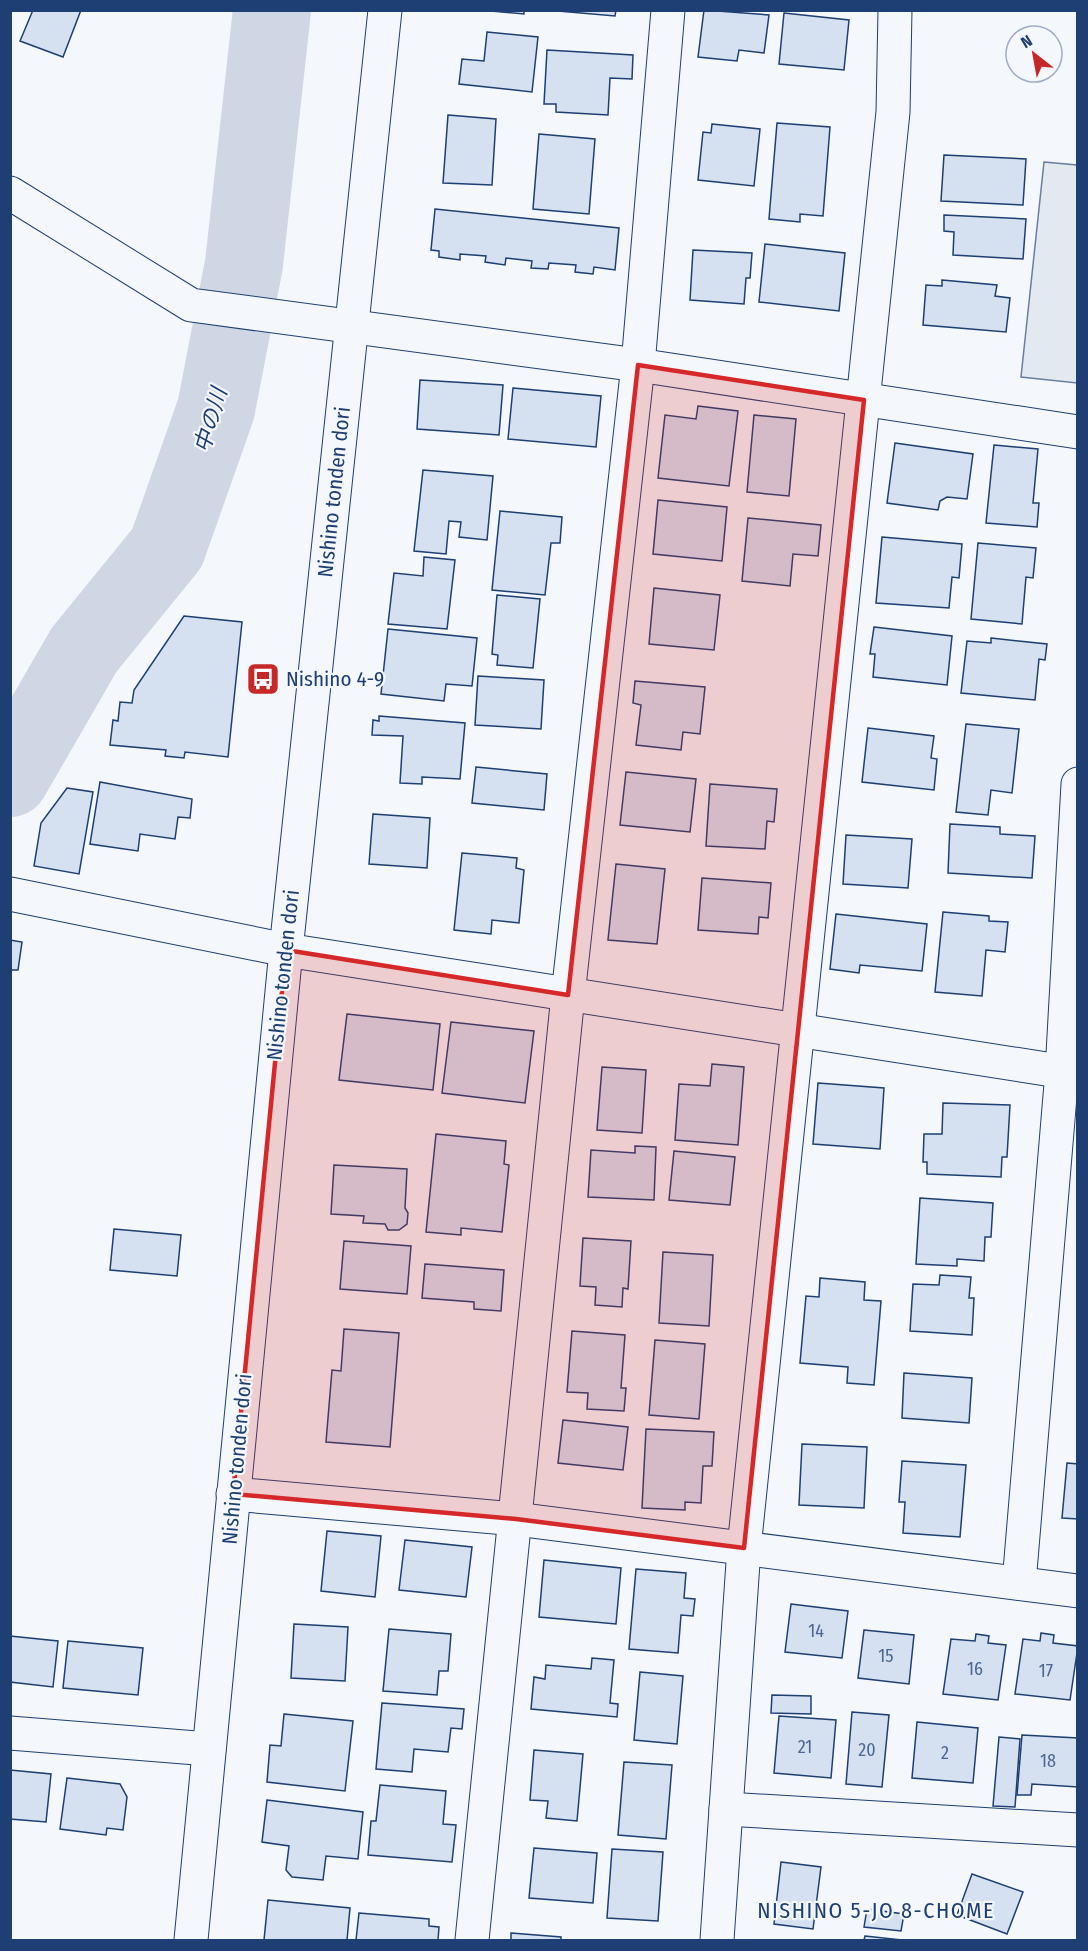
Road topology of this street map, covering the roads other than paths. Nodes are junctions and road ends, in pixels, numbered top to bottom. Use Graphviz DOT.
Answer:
graph roads {
  1 [pos="385,10"];
  2 [pos="668,10"];
  3 [pos="895,10"];
  4 [pos="10,193"];
  5 [pos="351,327"];
  6 [pos="638,365"];
  7 [pos="864,400"];
  8 [pos="1077,432"];
  9 [pos="1077,784"];
  10 [pos="10,894"];
  11 [pos="286,950"];
  12 [pos="568,995"];
  13 [pos="798,1031"];
  14 [pos="1070,1073"];
  15 [pos="233,1494"];
  16 [pos="516,1519"];
  17 [pos="744,1548"];
  18 [pos="1019,1583"];
  19 [pos="1077,1591"];
  20 [pos="10,1733"];
  21 [pos="209,1749"];
  22 [pos="726,1809"];
  23 [pos="1077,1830"];
  24 [pos="191,1941"];
  25 [pos="472,1941"];
  26 [pos="717,1941"];
  1 -- 5 [label="street, Nishino tonden dori"];
  2 -- 6 [label="street"];
  3 -- 7 [label="street"];
  4 -- 5 [label="street"];
  5 -- 6 [label="street"];
  5 -- 11 [label="street, Nishino tonden dori"];
  6 -- 7 [label="street"];
  6 -- 12 [label="street"];
  7 -- 8 [label="street"];
  7 -- 13 [label="street"];
  9 -- 14 [label="street"];
  10 -- 11 [label="street"];
  11 -- 12 [label="street"];
  11 -- 15 [label="street, Nishino tonden dori"];
  12 -- 13 [label="street"];
  12 -- 16 [label="street"];
  13 -- 14 [label="street"];
  13 -- 17 [label="street"];
  14 -- 18 [label="street"];
  15 -- 16 [label="street"];
  15 -- 21 [label="street, Nishino tonden dori"];
  16 -- 17 [label="street"];
  16 -- 25 [label="street"];
  17 -- 18 [label="street"];
  17 -- 22 [label="street"];
  18 -- 19 [label="street"];
  20 -- 21 [label="street"];
  21 -- 24 [label="street, Nishino tonden dori"];
  22 -- 23 [label="street"];
  22 -- 26 [label="street"];
}
